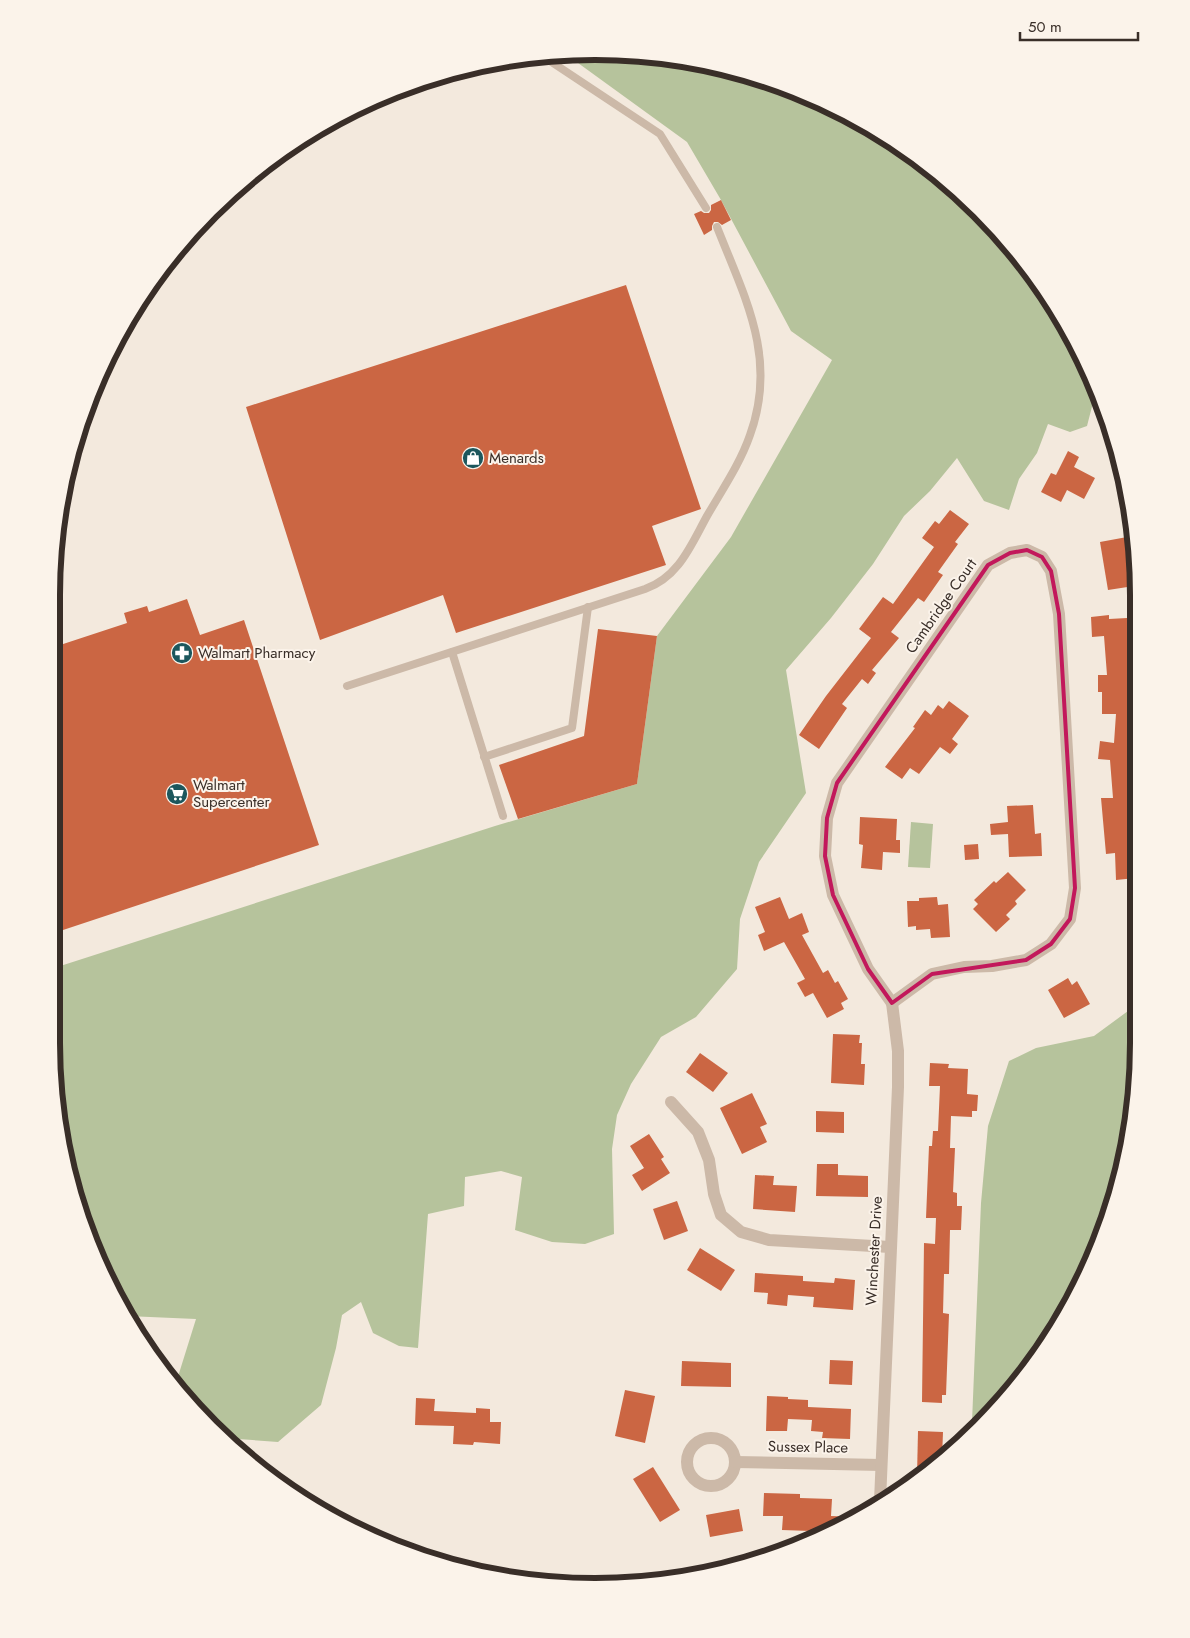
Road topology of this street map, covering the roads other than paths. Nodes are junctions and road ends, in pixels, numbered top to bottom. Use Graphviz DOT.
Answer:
graph roads {
  1 [pos="552,62"];
  2 [pos="706,208"];
  3 [pos="717,228"];
  4 [pos="588,607"];
  5 [pos="452,652"];
  6 [pos="347,686"];
  7 [pos="484,757"];
  8 [pos="502,816"];
  9 [pos="892,1003"];
  10 [pos="671,1102"];
  11 [pos="890,1247"];
  12 [pos="735,1462"];
  13 [pos="881,1465"];
  14 [pos="880,1495"];
  1 -- 2 [label="lane"];
  3 -- 4 [label="lane"];
  4 -- 5 [label="lane"];
  4 -- 7 [label="lane"];
  5 -- 6 [label="lane"];
  5 -- 7 [label="lane"];
  7 -- 8 [label="lane"];
  9 -- 9 [label="street, Cambridge Court"];
  9 -- 11 [label="street, Winchester Drive"];
  10 -- 11 [label="street"];
  11 -- 13 [label="street, Winchester Drive"];
  12 -- 13 [label="street, Sussex Place"];
  13 -- 14 [label="street, Winchester Drive"];
}
